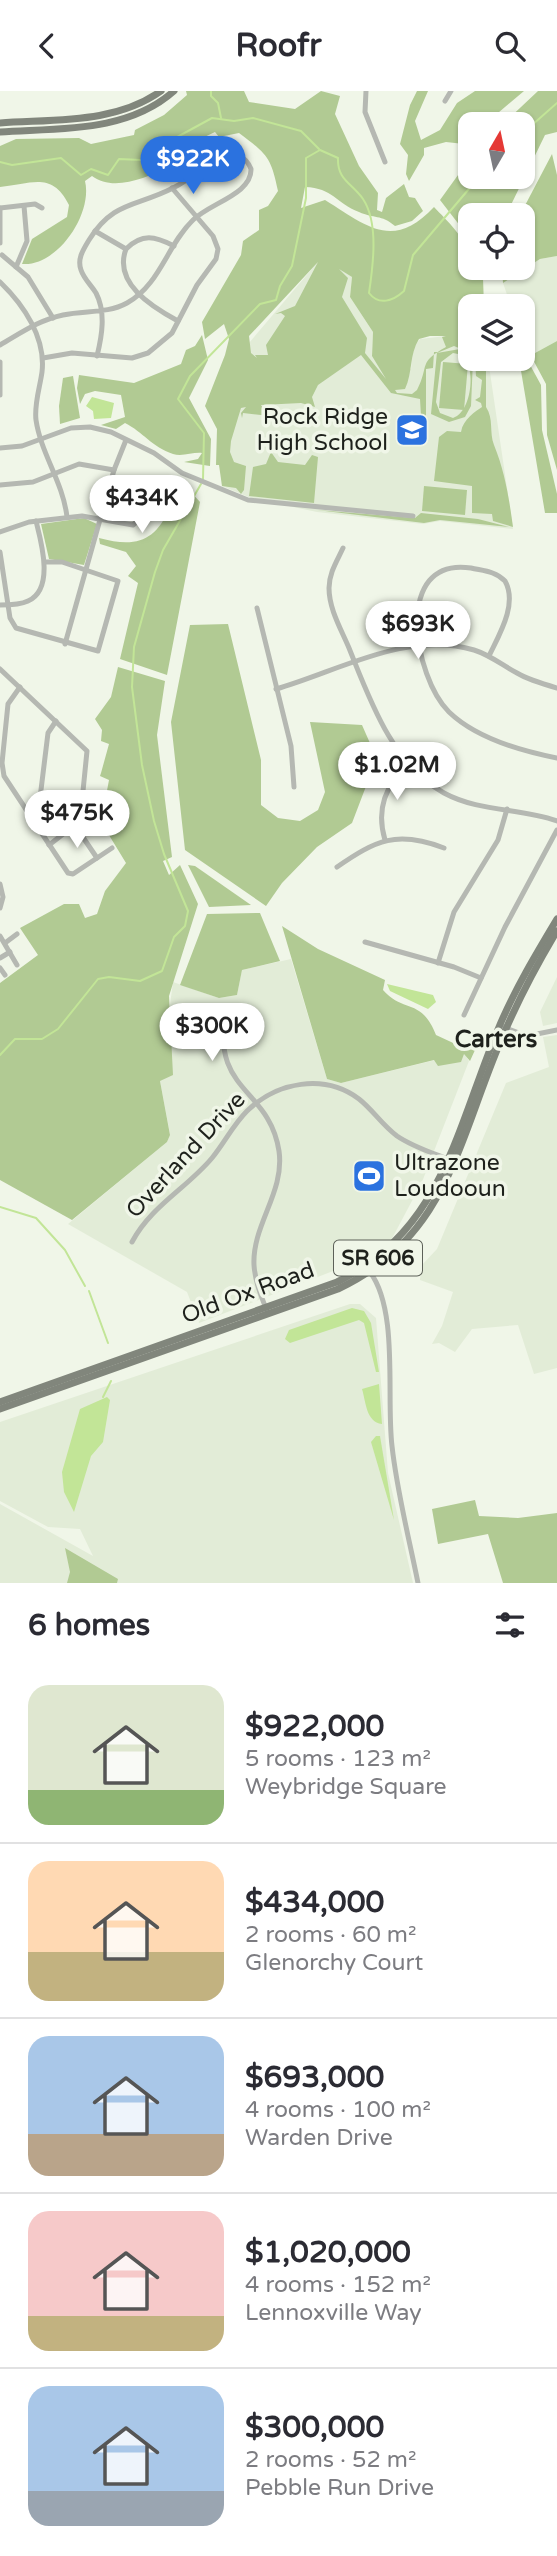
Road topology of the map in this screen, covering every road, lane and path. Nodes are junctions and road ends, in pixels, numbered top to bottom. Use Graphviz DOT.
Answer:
graph roads {
  1 [pos="161,91"];
  2 [pos="174,91"];
  3 [pos="366,91"];
  4 [pos="451,91"];
  5 [pos="445,101"];
  6 [pos="0,123"];
  7 [pos="0,132"];
  8 [pos="385,162"];
  9 [pos="173,188"];
  10 [pos="24,206"];
  11 [pos="0,208"];
  12 [pos="42,208"];
  13 [pos="195,218"];
  14 [pos="95,231"];
  15 [pos="0,243"];
  16 [pos="174,246"];
  17 [pos="126,249"];
  18 [pos="2,255"];
  19 [pos="16,267"];
  20 [pos="0,282"];
  21 [pos="140,295"];
  22 [pos="101,312"];
  23 [pos="53,318"];
  24 [pos="178,321"];
  25 [pos="32,326"];
  26 [pos="0,345"];
  27 [pos="97,356"];
  28 [pos="43,358"];
  29 [pos="0,362"];
  30 [pos="0,395"];
  31 [pos="42,438"];
  32 [pos="126,440"];
  33 [pos="0,448"];
  34 [pos="114,470"];
  35 [pos="56,473"];
  36 [pos="0,485"];
  37 [pos="153,489"];
  38 [pos="413,516"];
  39 [pos="66,517"];
  40 [pos="100,518"];
  41 [pos="36,521"];
  42 [pos="0,533"];
  43 [pos="343,548"];
  44 [pos="0,552"];
  45 [pos="46,562"];
  46 [pos="86,569"];
  47 [pos="0,605"];
  48 [pos="8,605"];
  49 [pos="257,608"];
  50 [pos="65,644"];
  51 [pos="420,647"];
  52 [pos="489,656"];
  53 [pos="355,663"];
  54 [pos="0,669"];
  55 [pos="20,687"];
  56 [pos="557,688"];
  57 [pos="276,689"];
  58 [pos="56,721"];
  59 [pos="2,743"];
  60 [pos="557,758"];
  61 [pos="409,765"];
  62 [pos="294,787"];
  63 [pos="26,809"];
  64 [pos="507,809"];
  65 [pos="557,821"];
  66 [pos="76,827"];
  67 [pos="557,830"];
  68 [pos="385,840"];
  69 [pos="49,845"];
  70 [pos="112,848"];
  71 [pos="444,848"];
  72 [pos="97,858"];
  73 [pos="337,867"];
  74 [pos="1,888"];
  75 [pos="0,908"];
  76 [pos="557,919"];
  77 [pos="557,931"];
  78 [pos="17,934"];
  79 [pos="0,936"];
  80 [pos="365,942"];
  81 [pos="5,943"];
  82 [pos="10,952"];
  83 [pos="0,958"];
  84 [pos="438,963"];
  85 [pos="17,965"];
  86 [pos="0,968"];
  87 [pos="5,975"];
  88 [pos="481,978"];
  89 [pos="227,1008"];
  90 [pos="464,1015"];
  91 [pos="503,1027"];
  92 [pos="557,1030"];
  93 [pos="255,1104"];
  94 [pos="450,1159"];
  95 [pos="132,1242"];
  96 [pos="370,1272"];
  97 [pos="267,1310"];
  98 [pos="0,1402"];
  99 [pos="0,1409"];
  100 [pos="418,1583"];
  1 -- 6 [label="main road"];
  2 -- 7 [label="main road"];
  3 -- 8 [label="street"];
  4 -- 5 [label="street"];
  9 -- 13 [label="street"];
  9 -- 13 [label="street"];
  9 -- 14 [label="street"];
  10 -- 11 [label="street"];
  10 -- 12 [label="street"];
  10 -- 19 [label="street"];
  11 -- 15 [label="street"];
  13 -- 16 [label="street"];
  13 -- 24 [label="street"];
  14 -- 17 [label="street"];
  14 -- 22 [label="street"];
  16 -- 17 [label="street"];
  16 -- 21 [label="street"];
  17 -- 21 [label="street"];
  18 -- 19 [label="street"];
  19 -- 23 [label="street"];
  20 -- 25 [label="street"];
  21 -- 22 [label="street"];
  21 -- 24 [label="street"];
  22 -- 23 [label="street"];
  22 -- 27 [label="street"];
  23 -- 25 [label="street"];
  24 -- 27 [label="street"];
  25 -- 26 [label="street"];
  25 -- 28 [label="street"];
  27 -- 28 [label="street"];
  28 -- 31 [label="street"];
  29 -- 30 [label="street"];
  31 -- 32 [label="street"];
  31 -- 33 [label="street"];
  31 -- 35 [label="street"];
  32 -- 34 [label="street"];
  32 -- 38 [label="street"];
  34 -- 35 [label="street"];
  34 -- 40 [label="street"];
  35 -- 36 [label="street"];
  35 -- 39 [label="street"];
  37 -- 40 [label="street"];
  39 -- 40 [label="street"];
  39 -- 41 [label="street"];
  40 -- 46 [label="street"];
  41 -- 42 [label="street"];
  41 -- 45 [label="street"];
  43 -- 53 [label="street"];
  44 -- 48 [label="street"];
  45 -- 46 [label="street"];
  45 -- 48 [label="street"];
  46 -- 50 [label="street"];
  46 -- 50 [label="street"];
  47 -- 48 [label="street"];
  48 -- 50 [label="street"];
  49 -- 57 [label="street"];
  51 -- 52 [label="street"];
  51 -- 52 [label="street"];
  51 -- 53 [label="street"];
  51 -- 60 [label="street"];
  52 -- 56 [label="street"];
  53 -- 57 [label="street"];
  53 -- 61 [label="street"];
  54 -- 55 [label="street"];
  55 -- 58 [label="street"];
  55 -- 59 [label="street"];
  57 -- 62 [label="street"];
  58 -- 63 [label="street"];
  58 -- 66 [label="street"];
  59 -- 63 [label="street"];
  61 -- 64 [label="street"];
  61 -- 68 [label="street"];
  63 -- 69 [label="street"];
  64 -- 65 [label="street"];
  64 -- 84 [label="street"];
  66 -- 69 [label="street"];
  66 -- 72 [label="street"];
  67 -- 88 [label="street"];
  68 -- 71 [label="street"];
  68 -- 73 [label="street"];
  69 -- 72 [label="street"];
  70 -- 72 [label="street"];
  74 -- 75 [label="street"];
  76 -- 91 [label="main road, Old Ox Road / SR 606"];
  77 -- 91 [label="main road, Old Ox Road / SR 606"];
  78 -- 81 [label="street"];
  79 -- 81 [label="street"];
  80 -- 84 [label="street"];
  81 -- 82 [label="street"];
  82 -- 83 [label="street"];
  82 -- 85 [label="street"];
  84 -- 88 [label="street"];
  86 -- 87 [label="street"];
  88 -- 90 [label="street"];
  89 -- 93 [label="street"];
  91 -- 92 [label="street"];
  91 -- 94 [label="main road, Old Ox Road / SR 606"];
  93 -- 94 [label="street, Overland Drive"];
  93 -- 95 [label="street, Overland Drive"];
  93 -- 97 [label="street"];
  94 -- 96 [label="main road, Old Ox Road / SR 606"];
  94 -- 97 [label="main road, Old Ox Road / SR 606"];
  96 -- 97 [label="main road, Old Ox Road / SR 606"];
  96 -- 100 [label="street"];
  97 -- 98 [label="main road, Old Ox Road / SR 606"];
  97 -- 99 [label="main road, Old Ox Road / SR 606"];
}
